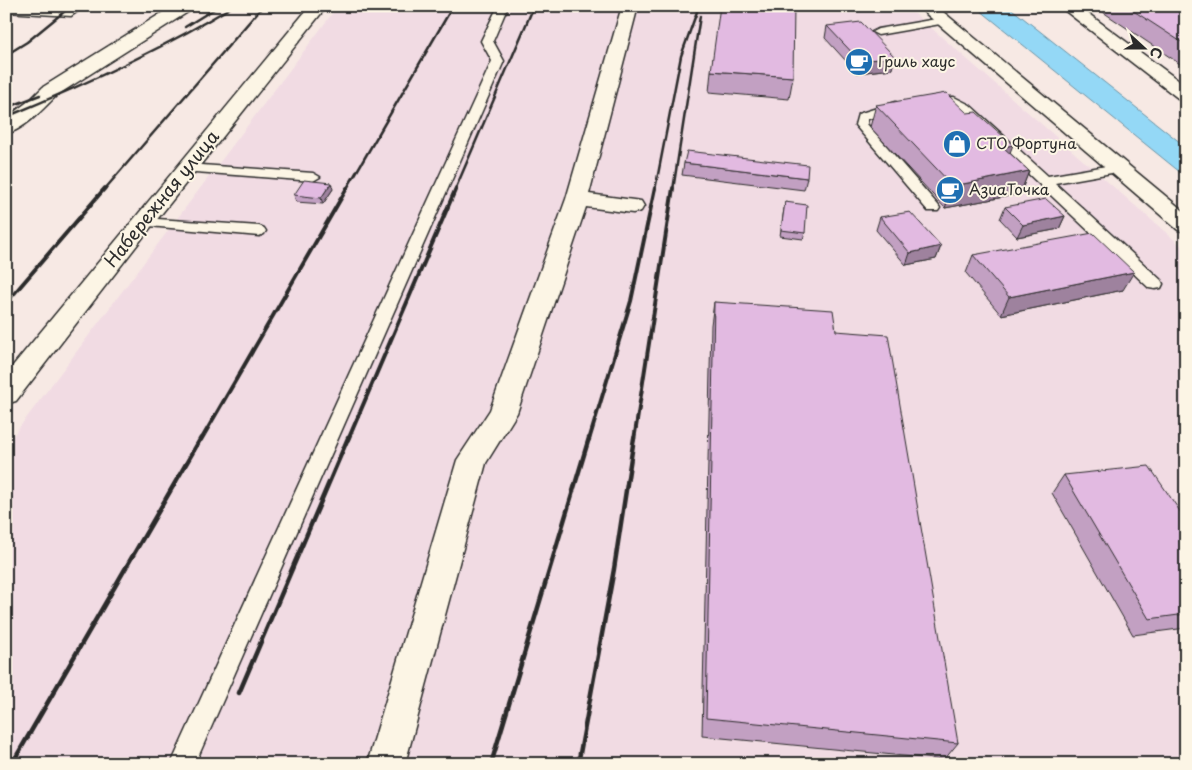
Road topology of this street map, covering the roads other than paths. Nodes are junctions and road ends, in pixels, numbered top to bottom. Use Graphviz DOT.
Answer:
graph roads {
  1 [pos="80,6"];
  2 [pos="186,6"];
  3 [pos="319,6"];
  4 [pos="503,6"];
  5 [pos="630,6"];
  6 [pos="925,6"];
  7 [pos="1067,6"];
  8 [pos="6,9"];
  9 [pos="942,21"];
  10 [pos="878,32"];
  11 [pos="1185,93"];
  12 [pos="6,128"];
  13 [pos="187,168"];
  14 [pos="1118,168"];
  15 [pos="313,177"];
  16 [pos="1045,181"];
  17 [pos="577,199"];
  18 [pos="633,206"];
  19 [pos="933,208"];
  20 [pos="142,222"];
  21 [pos="1186,225"];
  22 [pos="259,231"];
  23 [pos="1155,284"];
  24 [pos="6,394"];
  25 [pos="183,764"];
  26 [pos="386,764"];
  1 -- 8 [label="lane"];
  2 -- 12 [label="street"];
  3 -- 13 [label="street, Набережная улица"];
  4 -- 25 [label="lane"];
  5 -- 17 [label="street"];
  6 -- 9 [label="street"];
  7 -- 11 [label="street"];
  9 -- 10 [label="lane"];
  9 -- 14 [label="street"];
  13 -- 15 [label="lane"];
  13 -- 20 [label="street, Набережная улица"];
  14 -- 16 [label="lane"];
  14 -- 21 [label="street"];
  16 -- 19 [label="lane"];
  16 -- 23 [label="lane"];
  17 -- 18 [label="street"];
  17 -- 26 [label="street"];
  20 -- 22 [label="lane"];
  20 -- 24 [label="street, Набережная улица"];
}
